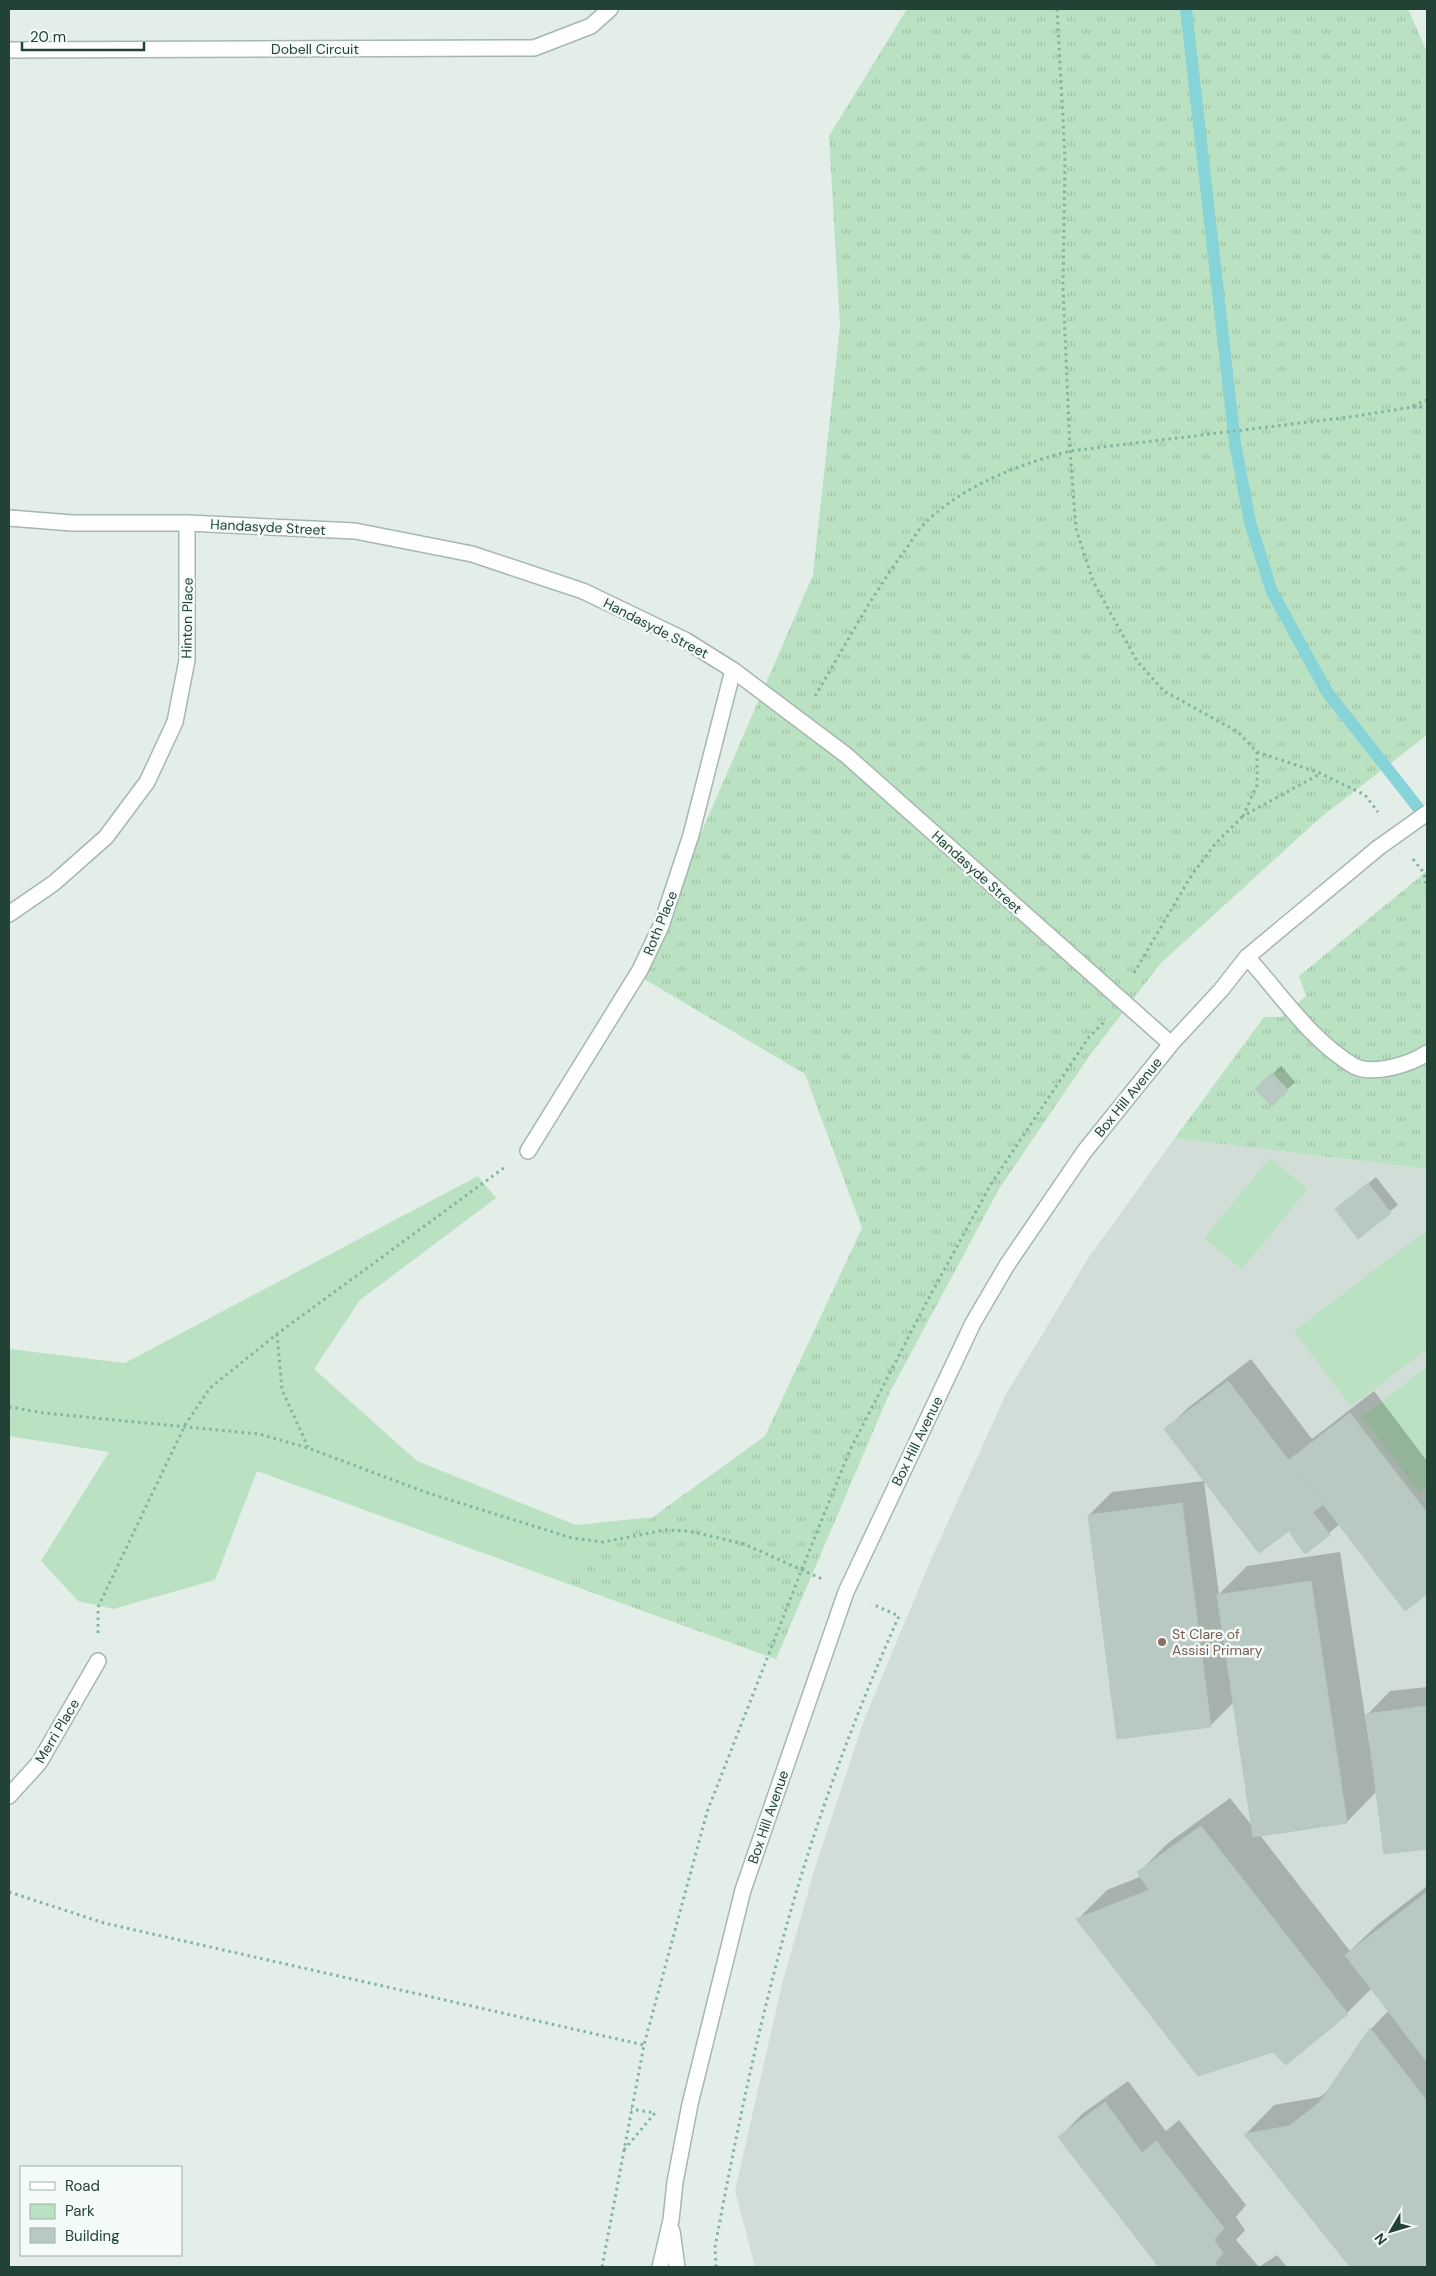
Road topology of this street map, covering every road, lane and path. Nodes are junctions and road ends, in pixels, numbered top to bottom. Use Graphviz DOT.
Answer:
graph roads {
  1 [pos="610,9"];
  2 [pos="1057,9"];
  3 [pos="9,50"];
  4 [pos="1427,400"];
  5 [pos="1412,407"];
  6 [pos="1427,407"];
  7 [pos="1070,452"];
  8 [pos="9,518"];
  9 [pos="187,523"];
  10 [pos="733,670"];
  11 [pos="813,701"];
  12 [pos="1257,752"];
  13 [pos="1320,773"];
  14 [pos="1427,813"];
  15 [pos="1382,818"];
  16 [pos="1412,858"];
  17 [pos="1427,889"];
  18 [pos="9,914"];
  19 [pos="1247,957"];
  20 [pos="1171,1044"];
  21 [pos="1427,1053"];
  22 [pos="528,1151"];
  23 [pos="277,1334"];
  24 [pos="9,1407"];
  25 [pos="186,1425"];
  26 [pos="308,1448"];
  27 [pos="846,1592"];
  28 [pos="98,1661"];
  29 [pos="9,1796"];
  30 [pos="9,1892"];
  31 [pos="644,2046"];
  32 [pos="631,2109"];
  33 [pos="624,2150"];
  34 [pos="670,2220"];
  35 [pos="660,2267"];
  36 [pos="677,2267"];
  37 [pos="716,2267"];
  1 -- 3 [label="street, Dobell Circuit"];
  2 -- 7 [label="path"];
  4 -- 5 [label="path"];
  5 -- 6 [label="path"];
  5 -- 7 [label="path"];
  7 -- 11 [label="path"];
  7 -- 12 [label="path"];
  8 -- 9 [label="street, Handasyde Street"];
  9 -- 10 [label="street, Handasyde Street"];
  9 -- 18 [label="street, Hinton Place"];
  10 -- 20 [label="street, Handasyde Street"];
  10 -- 22 [label="street, Roth Place"];
  12 -- 13 [label="path"];
  12 -- 13 [label="path"];
  13 -- 15 [label="path"];
  14 -- 19 [label="street, Box Hill Avenue, bridge"];
  16 -- 17 [label="path"];
  19 -- 20 [label="street, Box Hill Avenue"];
  19 -- 21 [label="street"];
  20 -- 27 [label="street, Box Hill Avenue"];
  22 -- 23 [label="path"];
  23 -- 25 [label="path"];
  23 -- 26 [label="path"];
  24 -- 25 [label="path"];
  25 -- 26 [label="path"];
  25 -- 28 [label="path"];
  26 -- 27 [label="path"];
  27 -- 34 [label="street, Box Hill Avenue"];
  27 -- 37 [label="path"];
  28 -- 29 [label="street, Merri Place"];
  30 -- 31 [label="path"];
  32 -- 33 [label="path"];
  34 -- 35 [label="street, Box Hill Avenue"];
  34 -- 36 [label="street, Box Hill Avenue"];
}
